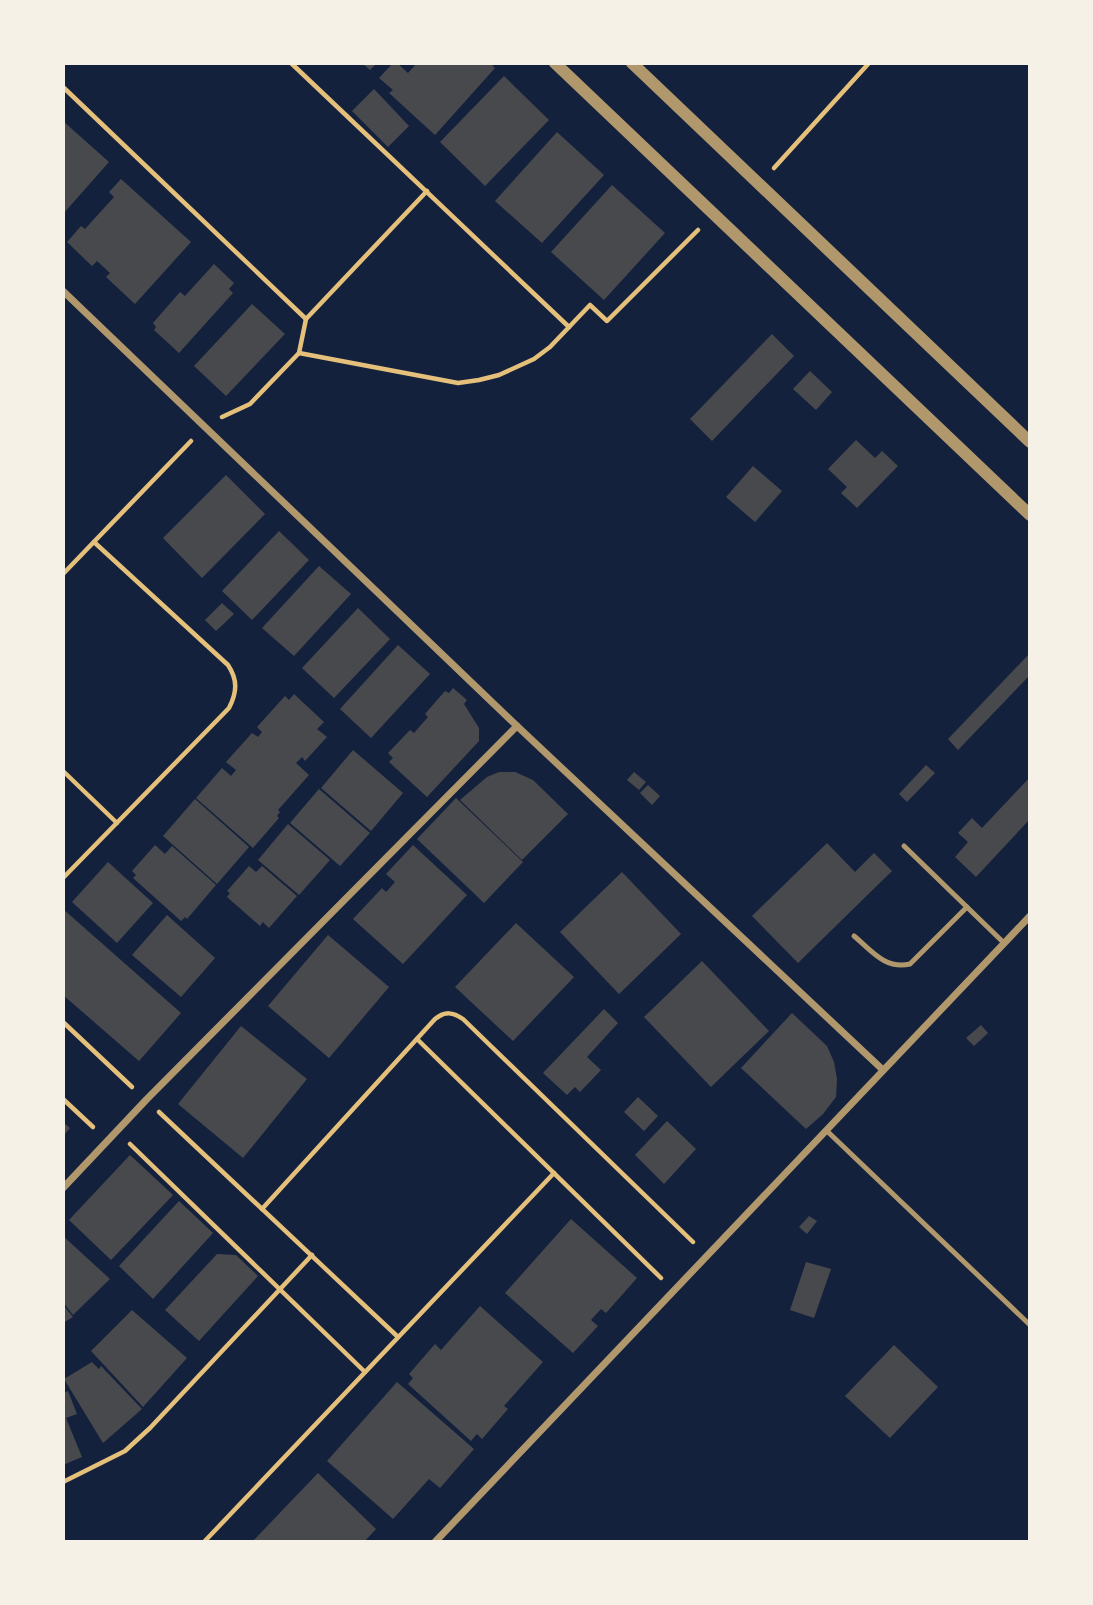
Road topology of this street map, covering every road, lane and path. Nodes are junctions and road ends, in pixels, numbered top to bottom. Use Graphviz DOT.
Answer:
graph roads {
  1 [pos="292,63"];
  2 [pos="555,63"];
  3 [pos="632,63"];
  4 [pos="869,63"];
  5 [pos="63,87"];
  6 [pos="760,185"];
  7 [pos="427,191"];
  8 [pos="713,214"];
  9 [pos="63,291"];
  10 [pos="306,319"];
  11 [pos="569,327"];
  12 [pos="299,353"];
  13 [pos="205,426"];
  14 [pos="1030,442"];
  15 [pos="1030,515"];
  16 [pos="94,542"];
  17 [pos="63,574"];
  18 [pos="517,726"];
  19 [pos="63,771"];
  20 [pos="117,823"];
  21 [pos="904,846"];
  22 [pos="63,878"];
  23 [pos="968,907"];
  24 [pos="1030,916"];
  25 [pos="854,936"];
  26 [pos="1004,943"];
  27 [pos="63,1022"];
  28 [pos="417,1039"];
  29 [pos="883,1070"];
  30 [pos="63,1099"];
  31 [pos="146,1100"];
  32 [pos="117,1131"];
  33 [pos="827,1131"];
  34 [pos="107,1141"];
  35 [pos="554,1173"];
  36 [pos="63,1188"];
  37 [pos="262,1209"];
  38 [pos="312,1255"];
  39 [pos="708,1256"];
  40 [pos="281,1289"];
  41 [pos="674,1291"];
  42 [pos="1030,1325"];
  43 [pos="398,1337"];
  44 [pos="365,1372"];
  45 [pos="63,1482"];
  46 [pos="204,1542"];
  47 [pos="435,1542"];
  1 -- 7 [label="path"];
  2 -- 8 [label="street"];
  3 -- 6 [label="street"];
  4 -- 6 [label="path"];
  5 -- 10 [label="path"];
  6 -- 14 [label="street"];
  7 -- 10 [label="path"];
  7 -- 11 [label="path"];
  8 -- 11 [label="path"];
  8 -- 15 [label="street"];
  9 -- 13 [label="street"];
  10 -- 12 [label="path"];
  11 -- 12 [label="path"];
  12 -- 13 [label="path"];
  13 -- 16 [label="path"];
  13 -- 18 [label="street"];
  16 -- 17 [label="path"];
  16 -- 20 [label="path"];
  18 -- 29 [label="street"];
  18 -- 31 [label="street"];
  19 -- 20 [label="path"];
  20 -- 22 [label="path"];
  21 -- 23 [label="lane"];
  23 -- 25 [label="lane"];
  23 -- 26 [label="lane"];
  24 -- 26 [label="street"];
  26 -- 29 [label="street"];
  27 -- 31 [label="path"];
  28 -- 35 [label="path"];
  28 -- 37 [label="path"];
  28 -- 39 [label="path"];
  29 -- 33 [label="street"];
  30 -- 34 [label="path"];
  31 -- 32 [label="street"];
  31 -- 37 [label="path"];
  32 -- 34 [label="street"];
  32 -- 40 [label="path"];
  33 -- 39 [label="street"];
  33 -- 42 [label="lane"];
  34 -- 36 [label="street"];
  35 -- 41 [label="path"];
  35 -- 43 [label="path"];
  37 -- 38 [label="path"];
  38 -- 40 [label="path"];
  38 -- 43 [label="path"];
  39 -- 41 [label="street"];
  40 -- 44 [label="path"];
  40 -- 45 [label="path"];
  41 -- 47 [label="street"];
  43 -- 44 [label="path"];
  44 -- 46 [label="path"];
}
